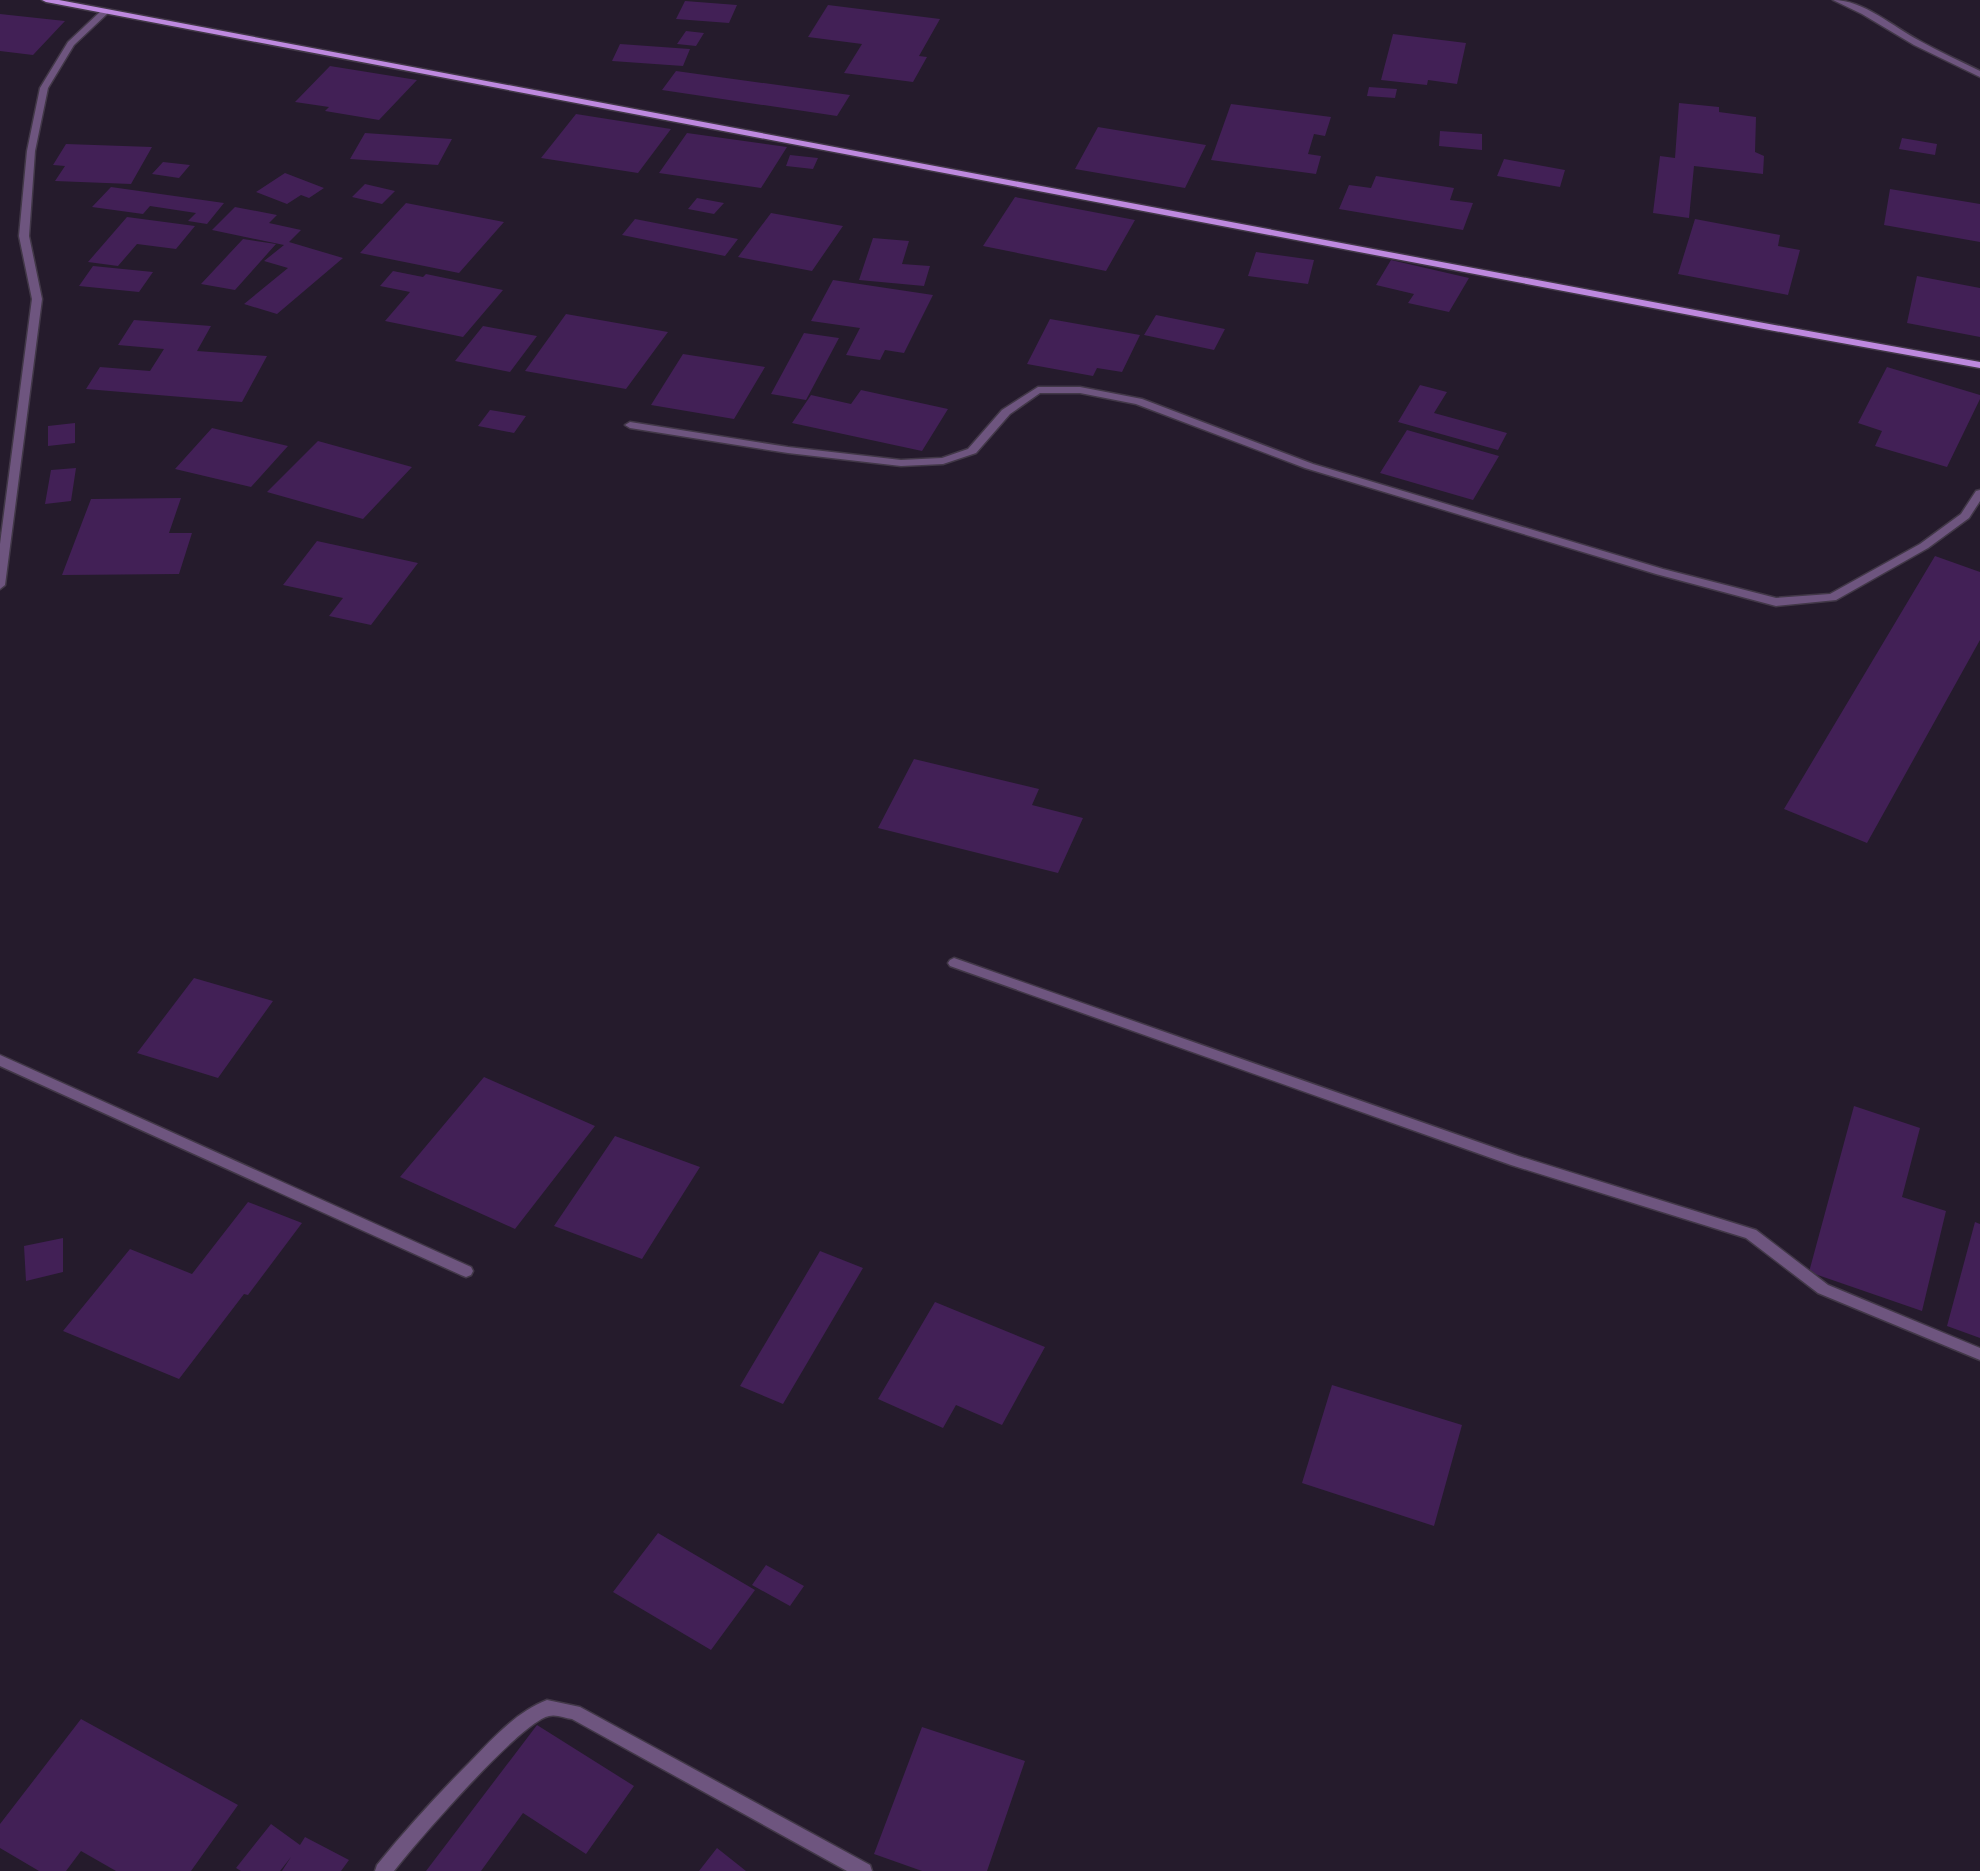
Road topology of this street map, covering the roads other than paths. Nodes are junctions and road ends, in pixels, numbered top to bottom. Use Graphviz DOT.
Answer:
graph roads {
  1 [pos="46,0"];
  2 [pos="1836,0"];
  3 [pos="105,12"];
  4 [pos="1980,74"];
  5 [pos="1980,365"];
  6 [pos="630,424"];
  7 [pos="1980,493"];
  8 [pos="0,585"];
  9 [pos="954,963"];
  10 [pos="0,1060"];
  11 [pos="466,1271"];
  12 [pos="1980,1354"];
  13 [pos="383,1871"];
  14 [pos="864,1871"];
  1 -- 3 [label="main road"];
  2 -- 4 [label="street"];
  3 -- 5 [label="main road"];
  3 -- 8 [label="street"];
  6 -- 7 [label="street"];
  9 -- 12 [label="street"];
  10 -- 11 [label="street"];
  13 -- 14 [label="street"];
}
